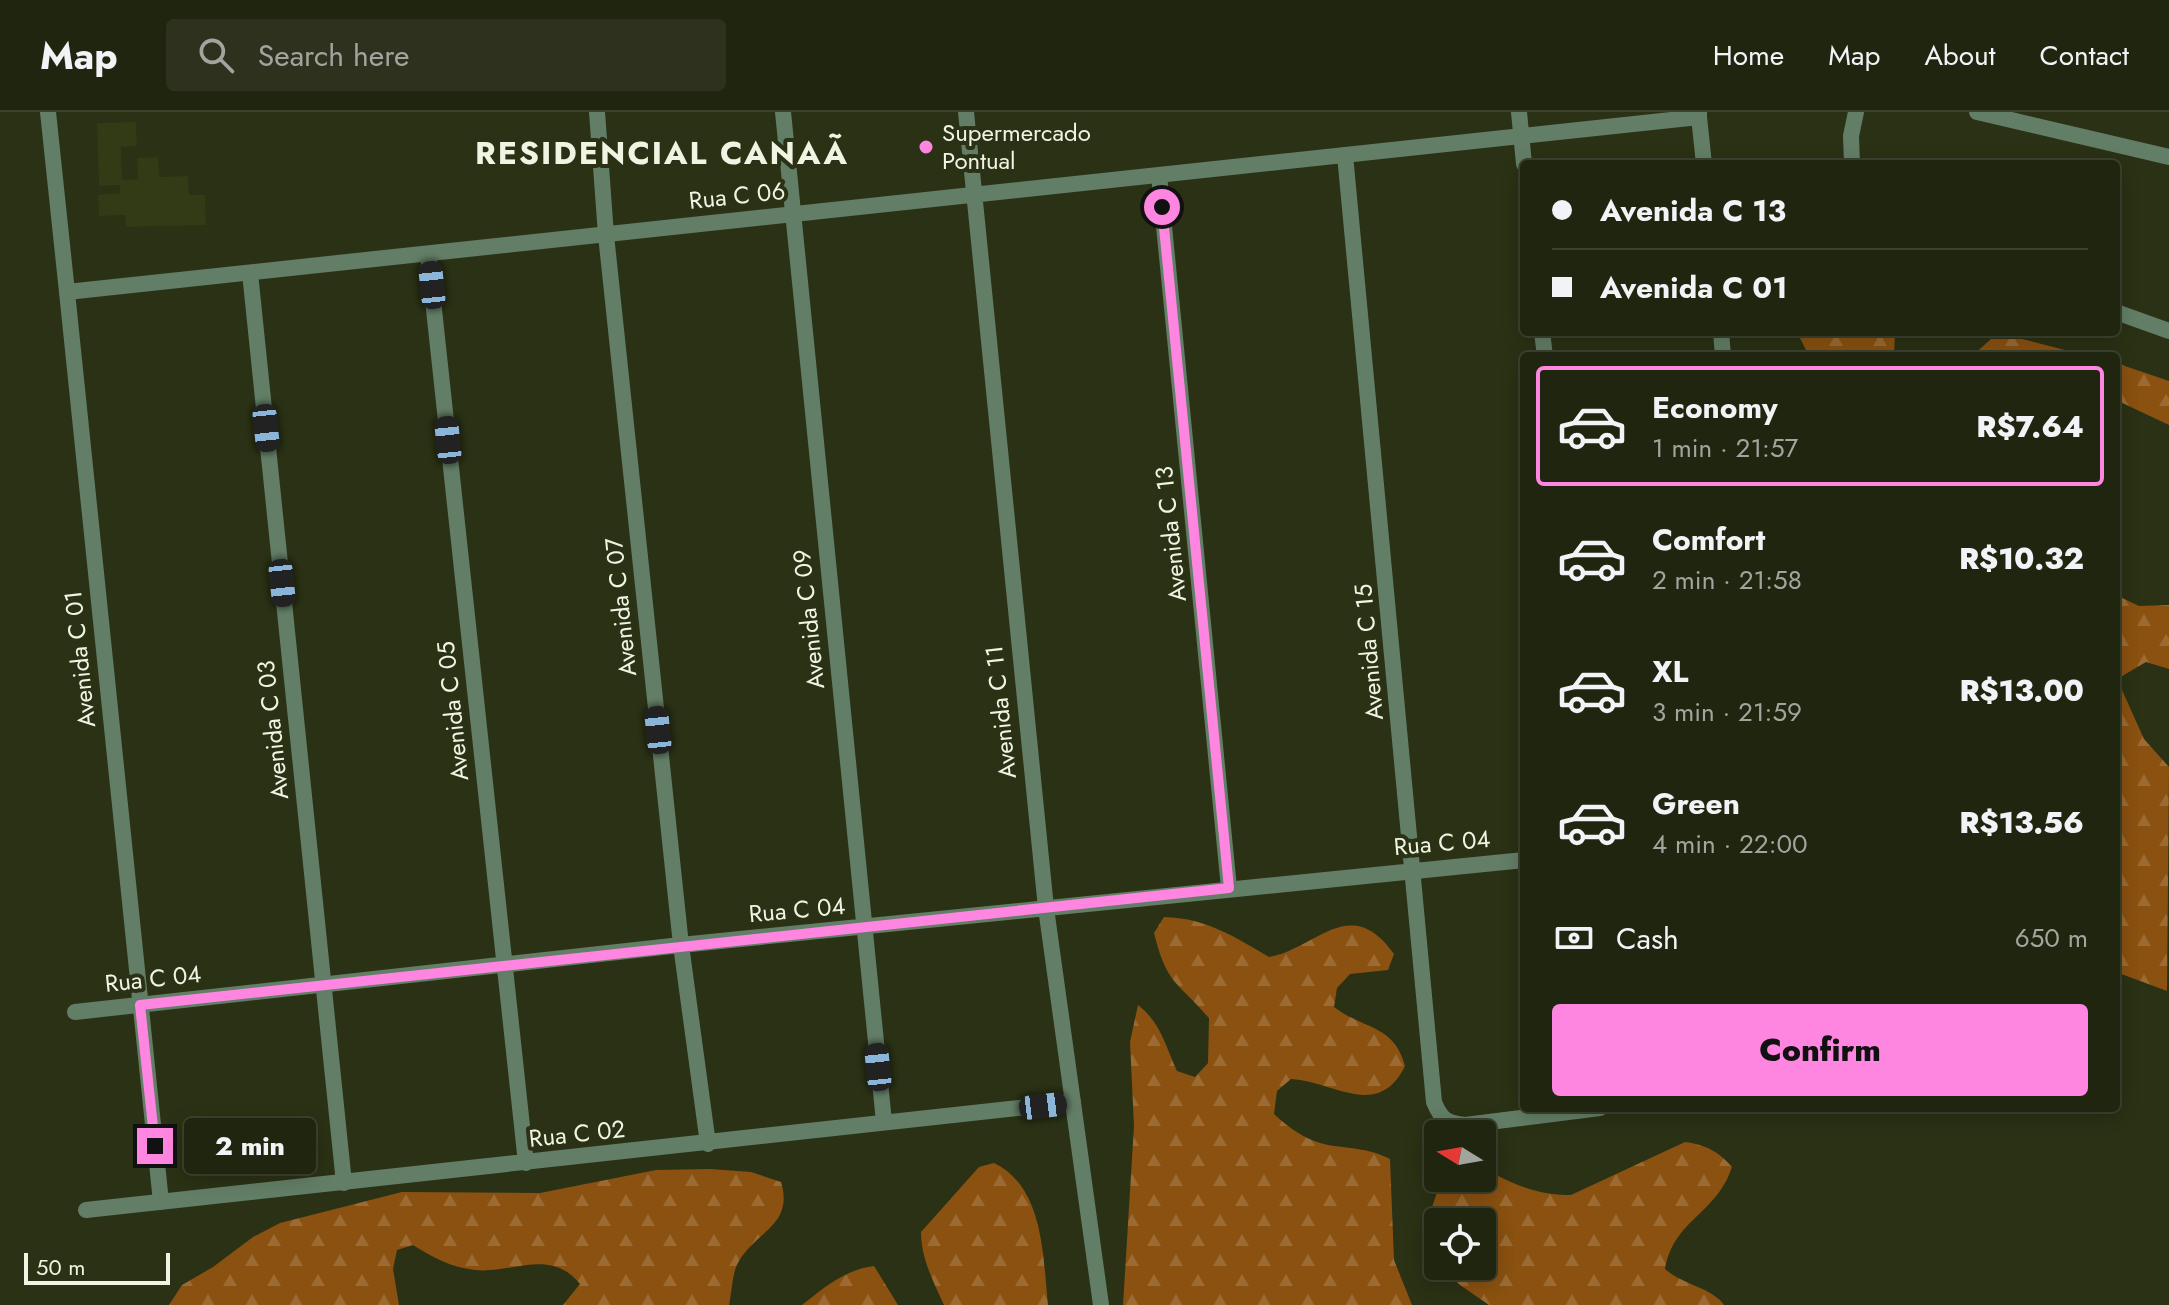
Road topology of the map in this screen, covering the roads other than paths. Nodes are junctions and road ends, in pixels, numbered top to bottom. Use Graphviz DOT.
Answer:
graph roads {
  1 [pos="48,112"];
  2 [pos="597,112"];
  3 [pos="783,112"];
  4 [pos="966,112"];
  5 [pos="1519,112"];
  6 [pos="1856,112"];
  7 [pos="1977,112"];
  8 [pos="1699,115"];
  9 [pos="1521,137"];
  10 [pos="1345,155"];
  11 [pos="2169,157"];
  12 [pos="1524,160"];
  13 [pos="1704,160"];
  14 [pos="1852,160"];
  15 [pos="1159,175"];
  16 [pos="972,195"];
  17 [pos="793,214"];
  18 [pos="606,235"];
  19 [pos="428,254"];
  20 [pos="250,273"];
  21 [pos="67,292"];
  22 [pos="2120,313"];
  23 [pos="2169,331"];
  24 [pos="1520,860"];
  25 [pos="1414,870"];
  26 [pos="1229,888"];
  27 [pos="1046,908"];
  28 [pos="864,928"];
  29 [pos="681,945"];
  30 [pos="505,967"];
  31 [pos="323,986"];
  32 [pos="140,1005"];
  33 [pos="75,1012"];
  34 [pos="1073,1102"];
  35 [pos="1573,1112"];
  36 [pos="884,1122"];
  37 [pos="708,1144"];
  38 [pos="526,1163"];
  39 [pos="344,1183"];
  40 [pos="161,1202"];
  41 [pos="86,1210"];
  42 [pos="1101,1305"];
  1 -- 21 [label="street, Avenida C 01"];
  2 -- 18 [label="street, Avenida C 07"];
  3 -- 17 [label="street, Avenida C 09"];
  4 -- 16 [label="street, Avenida C 11"];
  5 -- 9 [label="street"];
  6 -- 14 [label="street"];
  7 -- 11 [label="street"];
  8 -- 9 [label="street, Rua C 06"];
  8 -- 13 [label="street"];
  9 -- 10 [label="street, Rua C 06"];
  9 -- 12 [label="street"];
  10 -- 15 [label="street, Rua C 06"];
  10 -- 25 [label="street, Avenida C 15"];
  15 -- 16 [label="street, Rua C 06"];
  15 -- 26 [label="street, Avenida C 13"];
  16 -- 17 [label="street, Rua C 06"];
  16 -- 27 [label="street, Avenida C 11"];
  17 -- 18 [label="street, Rua C 06"];
  17 -- 28 [label="street, Avenida C 09"];
  18 -- 19 [label="street, Rua C 06"];
  18 -- 29 [label="street, Avenida C 07"];
  19 -- 20 [label="street, Rua C 06"];
  19 -- 30 [label="street, Avenida C 05"];
  20 -- 21 [label="street, Rua C 06"];
  20 -- 31 [label="street, Avenida C 03"];
  21 -- 32 [label="street, Avenida C 01"];
  22 -- 23 [label="street"];
  24 -- 25 [label="street, Rua C 04"];
  25 -- 26 [label="street, Rua C 04"];
  25 -- 35 [label="street, Avenida C 15"];
  26 -- 27 [label="street, Rua C 04"];
  27 -- 28 [label="street, Rua C 04"];
  27 -- 34 [label="street, Avenida C 11"];
  28 -- 29 [label="street, Rua C 04"];
  28 -- 36 [label="street, Avenida C 09"];
  29 -- 30 [label="street, Rua C 04"];
  29 -- 37 [label="street, Avenida C 07"];
  30 -- 31 [label="street, Rua C 04"];
  30 -- 38 [label="street, Avenida C 05"];
  31 -- 32 [label="street, Rua C 04"];
  31 -- 39 [label="street, Avenida C 03"];
  32 -- 33 [label="street, Rua C 04"];
  32 -- 40 [label="street, Avenida C 01"];
  34 -- 36 [label="street, Rua C 02"];
  34 -- 42 [label="street, Avenida C 11"];
  36 -- 37 [label="street, Rua C 02"];
  37 -- 38 [label="street, Rua C 02"];
  38 -- 39 [label="street, Rua C 02"];
  39 -- 40 [label="street, Rua C 02"];
  40 -- 41 [label="street, Rua C 02"];
}
